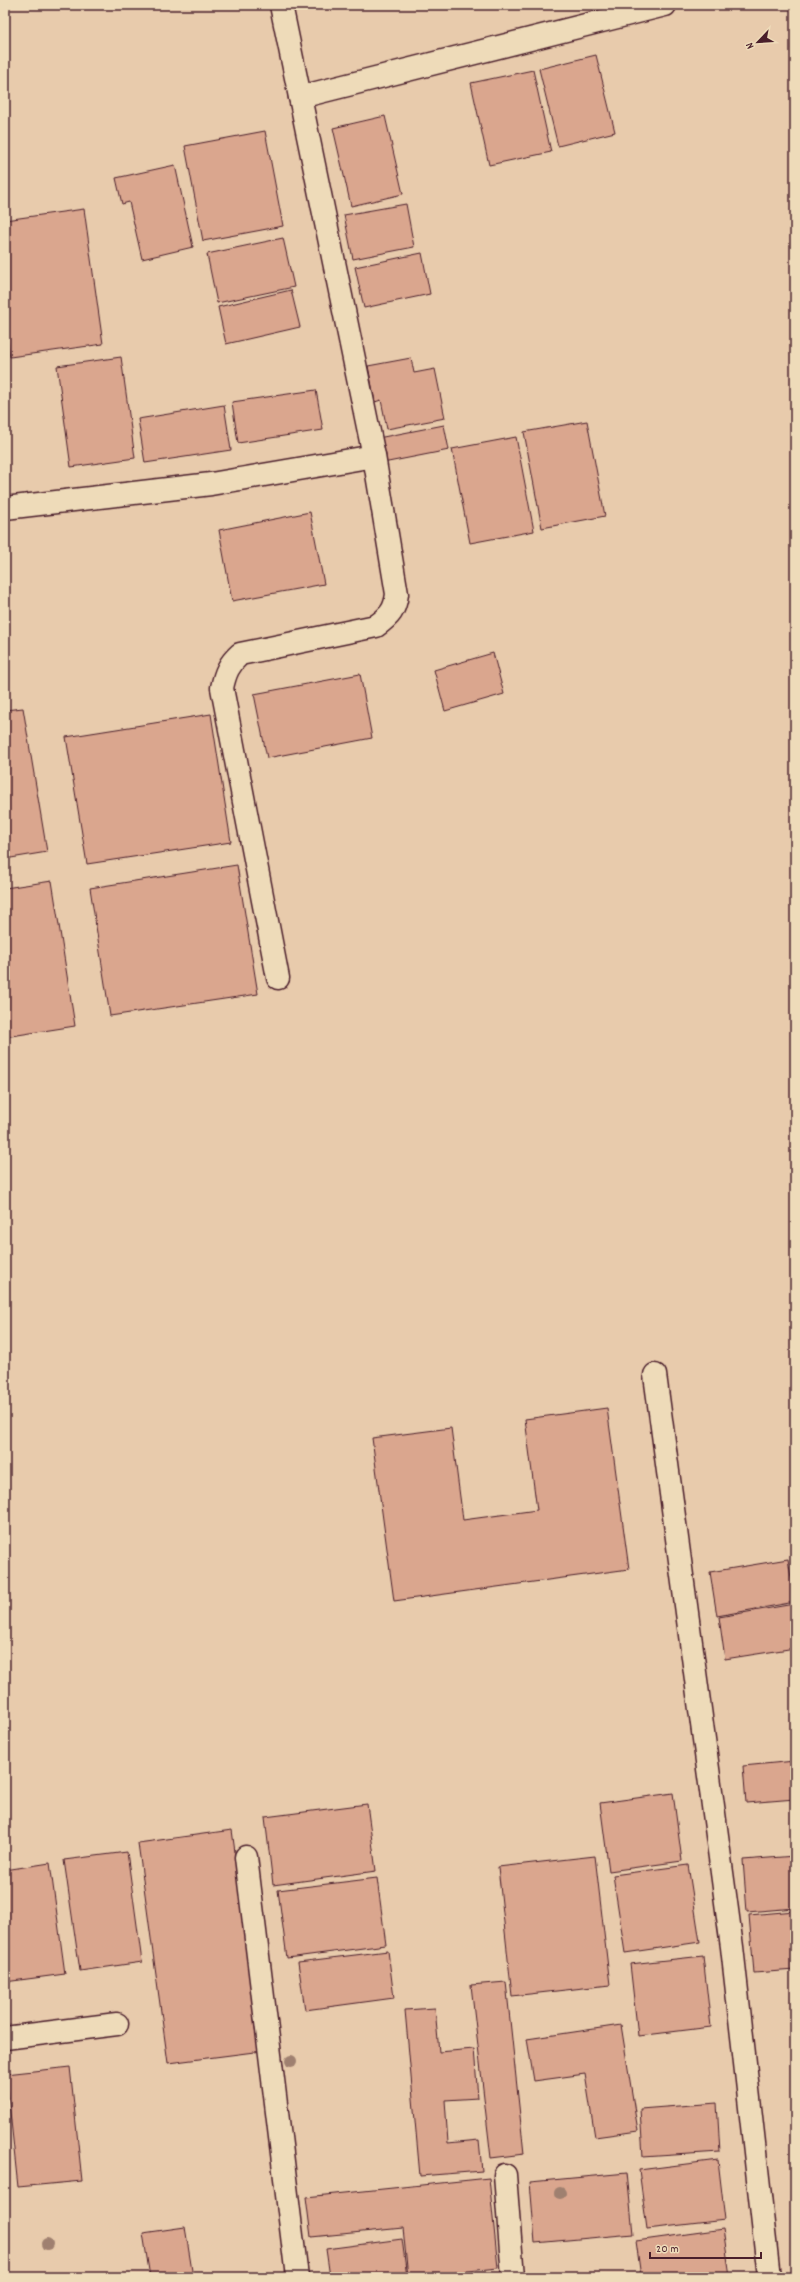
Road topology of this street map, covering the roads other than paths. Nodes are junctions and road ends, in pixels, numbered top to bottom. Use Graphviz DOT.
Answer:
graph roads {
  1 [pos="281,5"];
  2 [pos="665,5"];
  3 [pos="300,98"];
  4 [pos="374,456"];
  5 [pos="5,508"];
  6 [pos="278,978"];
  7 [pos="655,1375"];
  8 [pos="246,1857"];
  9 [pos="117,2024"];
  10 [pos="5,2038"];
  11 [pos="505,2175"];
  12 [pos="297,2277"];
  13 [pos="513,2277"];
  14 [pos="769,2277"];
  1 -- 3 [label="street"];
  2 -- 3 [label="street"];
  3 -- 4 [label="street"];
  4 -- 5 [label="street"];
  4 -- 6 [label="street"];
  7 -- 14 [label="street"];
  8 -- 12 [label="street"];
  9 -- 10 [label="street"];
  11 -- 13 [label="street"];
}
